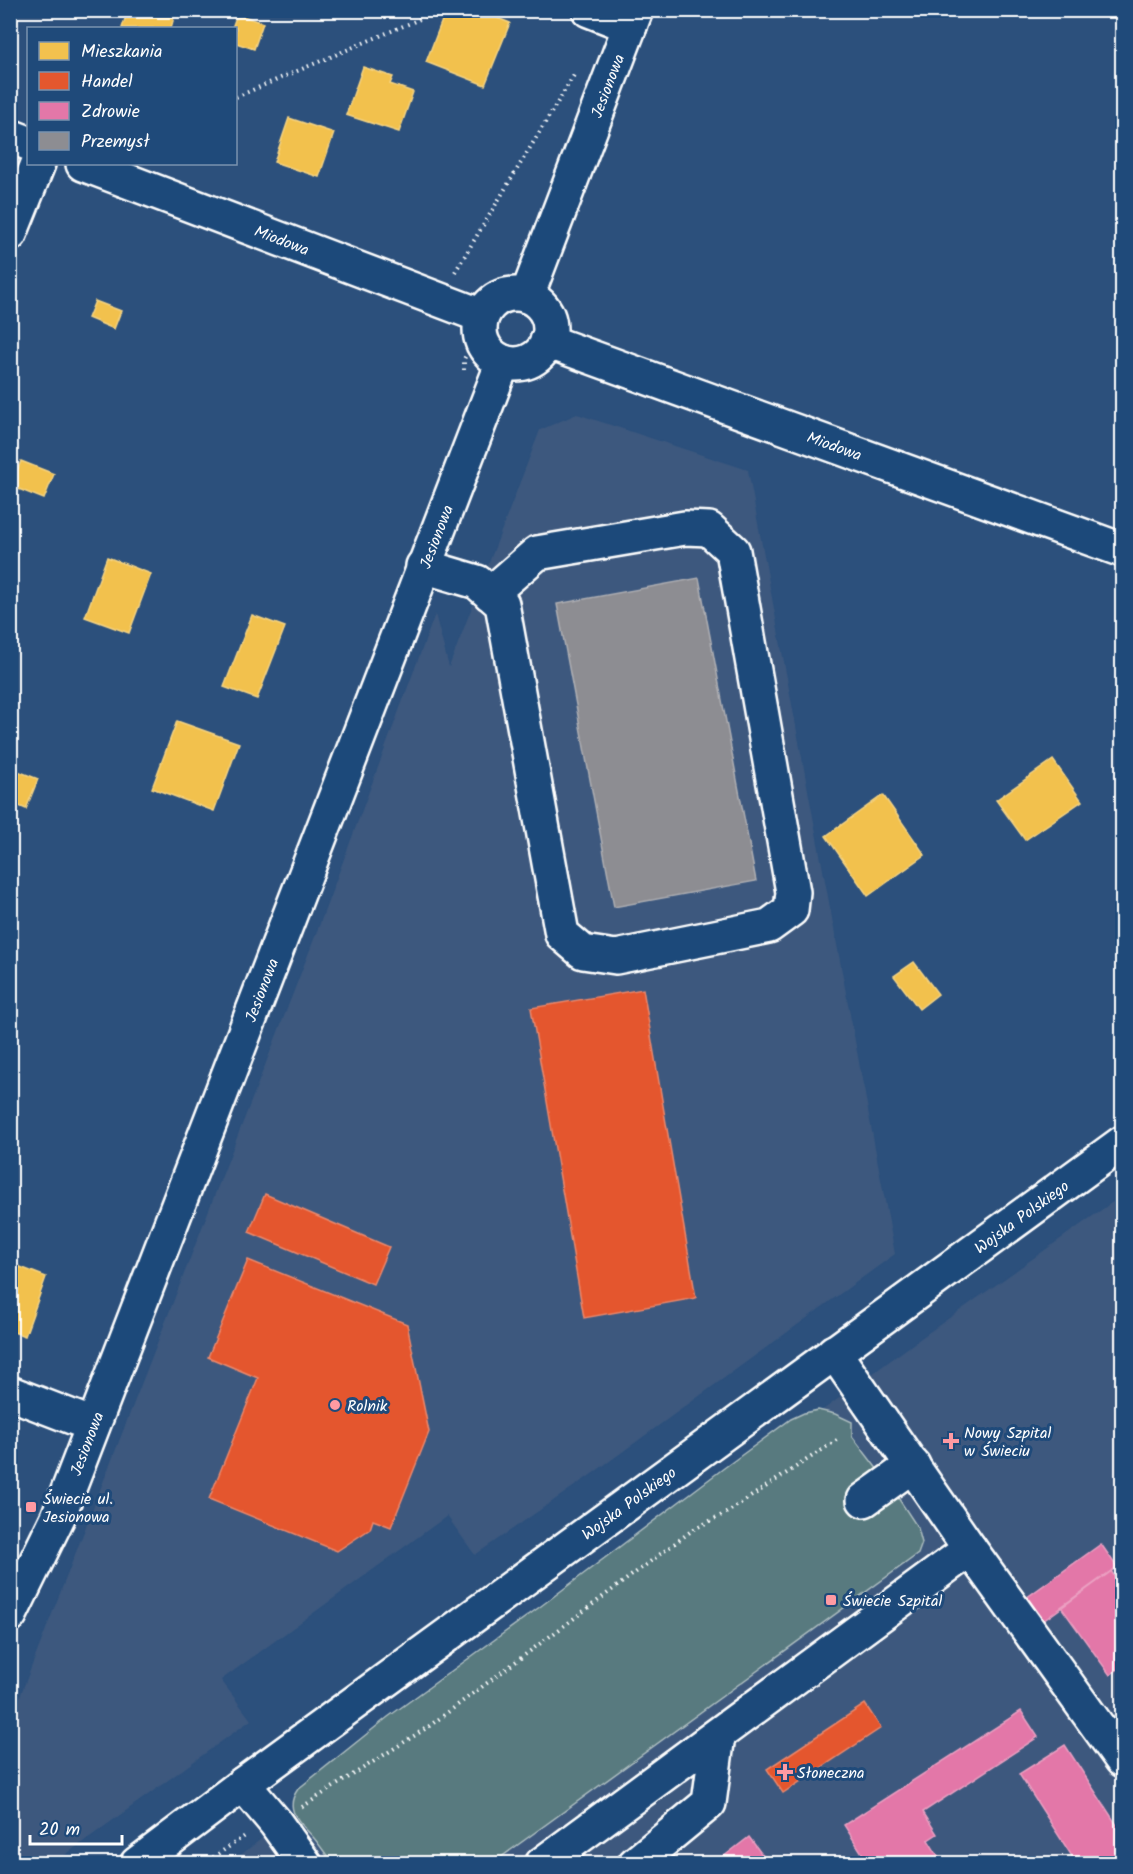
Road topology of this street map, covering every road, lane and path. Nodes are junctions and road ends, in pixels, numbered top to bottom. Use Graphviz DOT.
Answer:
graph roads {
  1 [pos="441,10"];
  2 [pos="589,10"];
  3 [pos="633,18"];
  4 [pos="577,70"];
  5 [pos="237,97"];
  6 [pos="10,136"];
  7 [pos="27,143"];
  8 [pos="38,165"];
  9 [pos="86,165"];
  10 [pos="10,234"];
  11 [pos="461,272"];
  12 [pos="527,296"];
  13 [pos="438,300"];
  14 [pos="482,316"];
  15 [pos="547,341"];
  16 [pos="503,362"];
  17 [pos="1122,550"];
  18 [pos="423,566"];
  19 [pos="490,594"];
  20 [pos="1122,1143"];
  21 [pos="834,1352"];
  22 [pos="10,1393"];
  23 [pos="93,1425"];
  24 [pos="837,1440"];
  25 [pos="913,1465"];
  26 [pos="864,1500"];
  27 [pos="970,1549"];
  28 [pos="10,1615"];
  29 [pos="718,1734"];
  30 [pos="1122,1760"];
  31 [pos="243,1784"];
  32 [pos="280,1827"];
  33 [pos="138,1863"];
  34 [pos="203,1863"];
  35 [pos="305,1863"];
  36 [pos="542,1863"];
  37 [pos="635,1863"];
  1 -- 5 [label="path"];
  2 -- 3 [label="street"];
  3 -- 12 [label="street, Jesionowa"];
  4 -- 13 [label="path"];
  6 -- 7 [label="street"];
  8 -- 10 [label="street"];
  9 -- 13 [label="street, Miodowa"];
  11 -- 13 [label="path"];
  12 -- 14 [label="street"];
  12 -- 15 [label="street"];
  13 -- 14 [label="street, Miodowa"];
  14 -- 16 [label="street"];
  15 -- 16 [label="street"];
  15 -- 17 [label="street, Miodowa"];
  16 -- 18 [label="street, Jesionowa"];
  18 -- 19 [label="street"];
  18 -- 23 [label="street, Jesionowa"];
  19 -- 19 [label="street"];
  20 -- 21 [label="street, Wojska Polskiego"];
  21 -- 25 [label="street"];
  21 -- 31 [label="street, Wojska Polskiego"];
  22 -- 23 [label="street"];
  23 -- 28 [label="street, Jesionowa"];
  24 -- 32 [label="path"];
  25 -- 26 [label="street"];
  25 -- 27 [label="street"];
  27 -- 29 [label="street"];
  27 -- 30 [label="street"];
  29 -- 36 [label="street"];
  29 -- 37 [label="street"];
  31 -- 32 [label="street"];
  31 -- 33 [label="street, Wojska Polskiego"];
  32 -- 34 [label="path"];
  32 -- 35 [label="street"];
}
